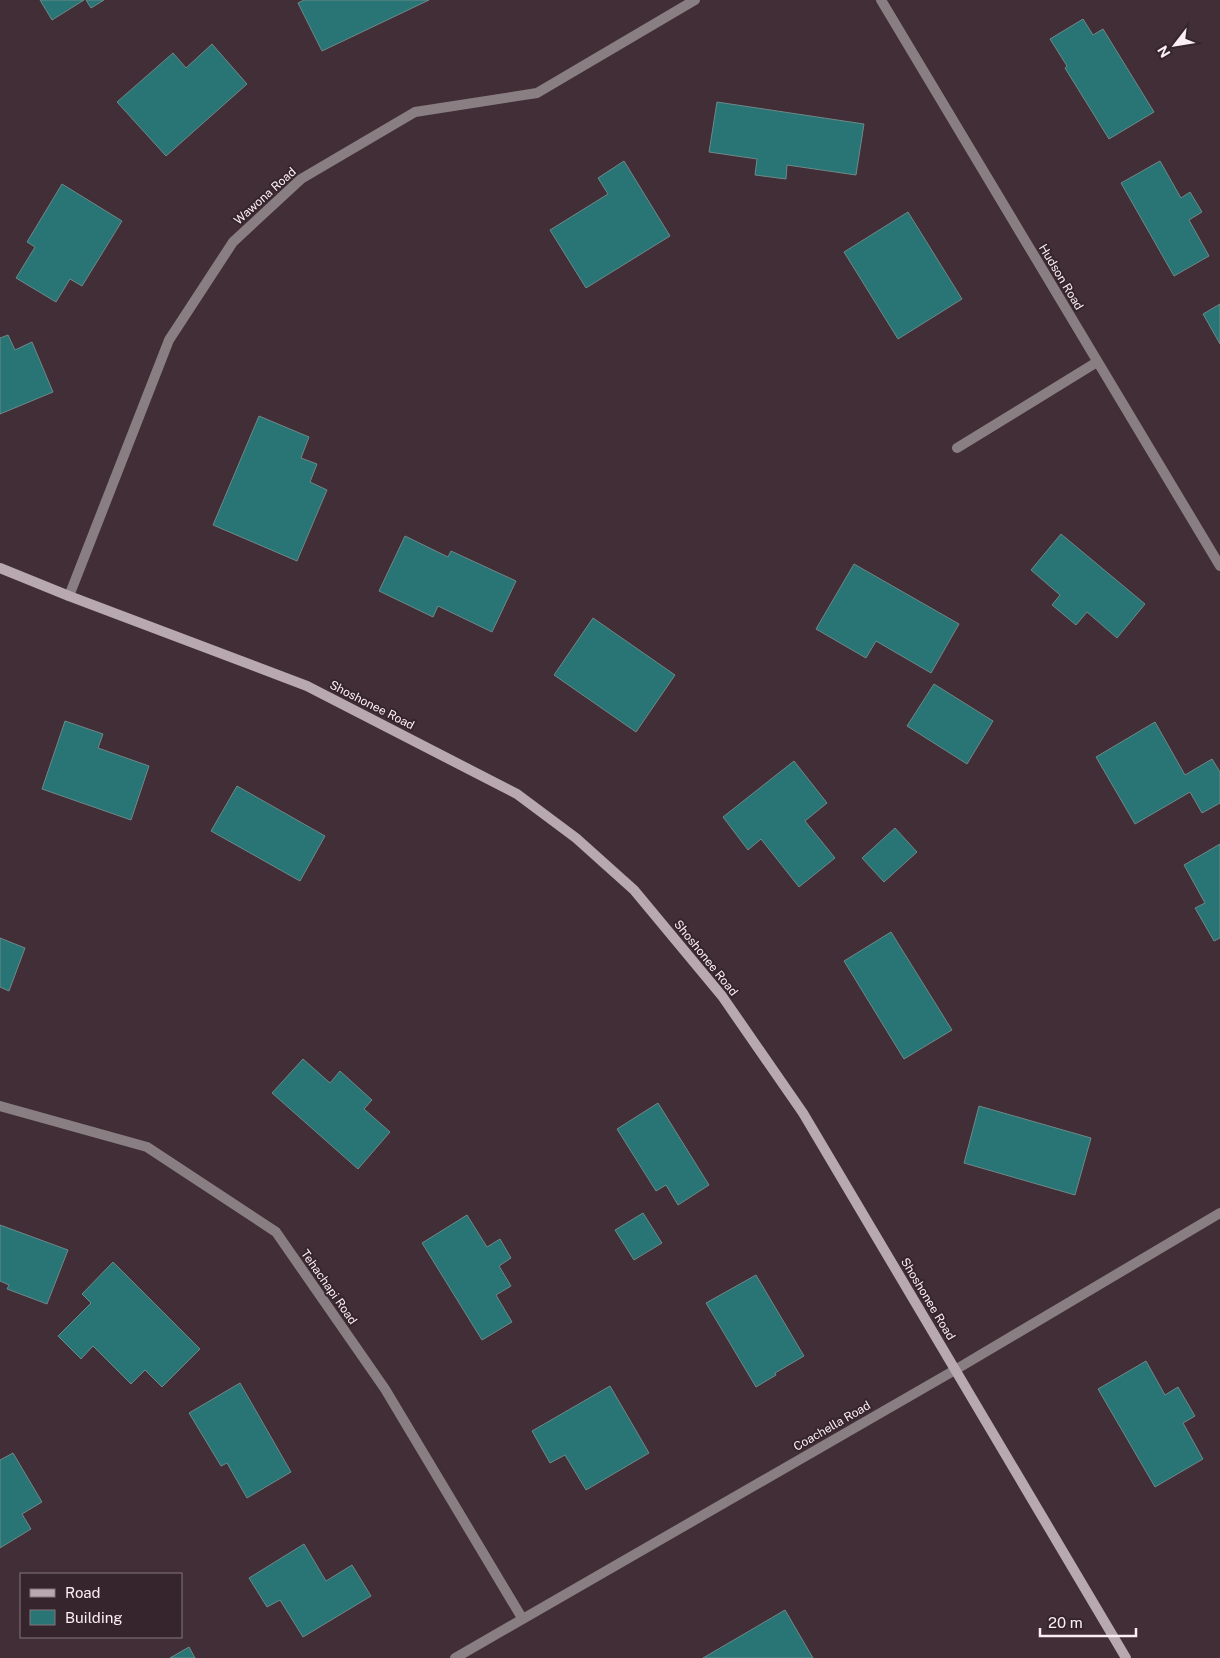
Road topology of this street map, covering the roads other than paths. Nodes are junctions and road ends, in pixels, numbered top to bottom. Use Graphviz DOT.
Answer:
graph roads {
  1 [pos="695,0"];
  2 [pos="881,0"];
  3 [pos="1097,362"];
  4 [pos="957,448"];
  5 [pos="1220,566"];
  6 [pos="0,568"];
  7 [pos="69,596"];
  8 [pos="0,1106"];
  9 [pos="1220,1212"];
  10 [pos="955,1370"];
  11 [pos="522,1618"];
  12 [pos="455,1658"];
  13 [pos="1126,1658"];
  1 -- 7 [label="street, Wawona Road"];
  2 -- 3 [label="street, Hudson Road"];
  3 -- 4 [label="street"];
  3 -- 5 [label="street, Hudson Road"];
  6 -- 7 [label="street, Shoshonee Road"];
  7 -- 10 [label="street, Shoshonee Road"];
  8 -- 11 [label="street, Tehachapi Road"];
  9 -- 10 [label="street, Coachella Road"];
  10 -- 11 [label="street, Coachella Road"];
  10 -- 13 [label="street, Shoshonee Road"];
  11 -- 12 [label="street, Coachella Road"];
}
